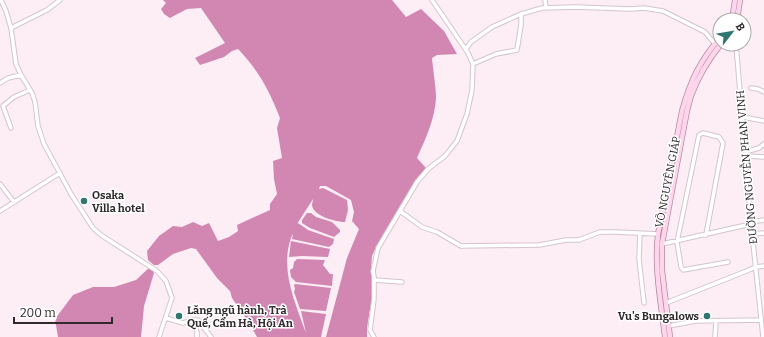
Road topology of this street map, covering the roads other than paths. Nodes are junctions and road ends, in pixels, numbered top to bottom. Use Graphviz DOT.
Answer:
graph roads {
  1 [pos="1,0"];
  2 [pos="60,0"];
  3 [pos="432,0"];
  4 [pos="545,0"];
  5 [pos="735,0"];
  6 [pos="740,0"];
  7 [pos="546,8"];
  8 [pos="733,12"];
  9 [pos="738,12"];
  10 [pos="521,14"];
  11 [pos="11,28"];
  12 [pos="712,40"];
  13 [pos="712,48"];
  14 [pos="466,49"];
  15 [pos="715,52"];
  16 [pos="737,52"];
  17 [pos="473,64"];
  18 [pos="21,75"];
  19 [pos="0,83"];
  20 [pos="751,88"];
  21 [pos="30,90"];
  22 [pos="764,92"];
  23 [pos="743,117"];
  24 [pos="764,121"];
  25 [pos="11,128"];
  26 [pos="764,144"];
  27 [pos="745,152"];
  28 [pos="746,156"];
  29 [pos="764,157"];
  30 [pos="60,173"];
  31 [pos="0,184"];
  32 [pos="14,202"];
  33 [pos="0,211"];
  34 [pos="400,211"];
  35 [pos="764,220"];
  36 [pos="751,223"];
  37 [pos="640,232"];
  38 [pos="764,233"];
  39 [pos="658,234"];
  40 [pos="752,234"];
  41 [pos="706,235"];
  42 [pos="677,242"];
  43 [pos="659,244"];
  44 [pos="728,262"];
  45 [pos="764,266"];
  46 [pos="756,267"];
  47 [pos="374,280"];
  48 [pos="402,282"];
  49 [pos="666,302"];
  50 [pos="644,303"];
  51 [pos="166,318"];
  52 [pos="193,320"];
  53 [pos="760,320"];
  54 [pos="716,321"];
  55 [pos="669,326"];
  56 [pos="159,337"];
  57 [pos="197,337"];
  58 [pos="211,337"];
  59 [pos="374,337"];
  60 [pos="665,337"];
  61 [pos="670,337"];
  62 [pos="715,337"];
  63 [pos="763,337"];
  1 -- 11 [label="street"];
  2 -- 11 [label="street"];
  3 -- 14 [label="street"];
  4 -- 7 [label="street"];
  5 -- 8 [label="main road"];
  6 -- 9 [label="main road"];
  7 -- 10 [label="street"];
  7 -- 12 [label="street"];
  10 -- 14 [label="street"];
  10 -- 17 [label="street"];
  11 -- 18 [label="street"];
  13 -- 39 [label="main road, VÕ NGUYÊN GIÁP"];
  14 -- 17 [label="street"];
  15 -- 43 [label="main road, VÕ NGUYÊN GIÁP"];
  16 -- 23 [label="street, ĐƯỜNG NGUYỄN PHAN VINH"];
  17 -- 34 [label="street"];
  18 -- 19 [label="street"];
  18 -- 21 [label="street"];
  20 -- 22 [label="street"];
  21 -- 25 [label="street"];
  21 -- 30 [label="street"];
  23 -- 24 [label="street"];
  23 -- 27 [label="street, ĐƯỜNG NGUYỄN PHAN VINH"];
  26 -- 27 [label="street"];
  27 -- 28 [label="street, ĐƯỜNG NGUYỄN PHAN VINH"];
  28 -- 29 [label="street"];
  28 -- 36 [label="street, ĐƯỜNG NGUYỄN PHAN VINH"];
  30 -- 32 [label="street"];
  30 -- 51 [label="street"];
  31 -- 32 [label="street"];
  32 -- 33 [label="street"];
  34 -- 37 [label="street"];
  34 -- 47 [label="street"];
  35 -- 36 [label="street"];
  36 -- 40 [label="street, ĐƯỜNG NGUYỄN PHAN VINH"];
  36 -- 41 [label="street"];
  37 -- 39 [label="street"];
  37 -- 50 [label="street"];
  38 -- 40 [label="street"];
  39 -- 43 [label="main road, VÕ NGUYÊN GIÁP"];
  40 -- 46 [label="street, ĐƯỜNG NGUYỄN PHAN VINH"];
  41 -- 42 [label="street"];
  41 -- 42 [label="street"];
  42 -- 43 [label="street"];
  42 -- 44 [label="street"];
  43 -- 49 [label="main road, VÕ NGUYÊN GIÁP"];
  43 -- 60 [label="main road, VÕ NGUYÊN GIÁP"];
  45 -- 46 [label="street"];
  46 -- 49 [label="street"];
  46 -- 53 [label="street, ĐƯỜNG NGUYỄN PHAN VINH"];
  47 -- 48 [label="street"];
  47 -- 59 [label="street"];
  49 -- 55 [label="main road, VÕ NGUYÊN GIÁP"];
  51 -- 52 [label="street"];
  51 -- 56 [label="street"];
  52 -- 57 [label="street"];
  52 -- 58 [label="street"];
  53 -- 54 [label="street"];
  53 -- 63 [label="street, ĐƯỜNG NGUYỄN PHAN VINH"];
  54 -- 55 [label="street"];
  54 -- 62 [label="street"];
  55 -- 61 [label="main road, VÕ NGUYÊN GIÁP"];
}
